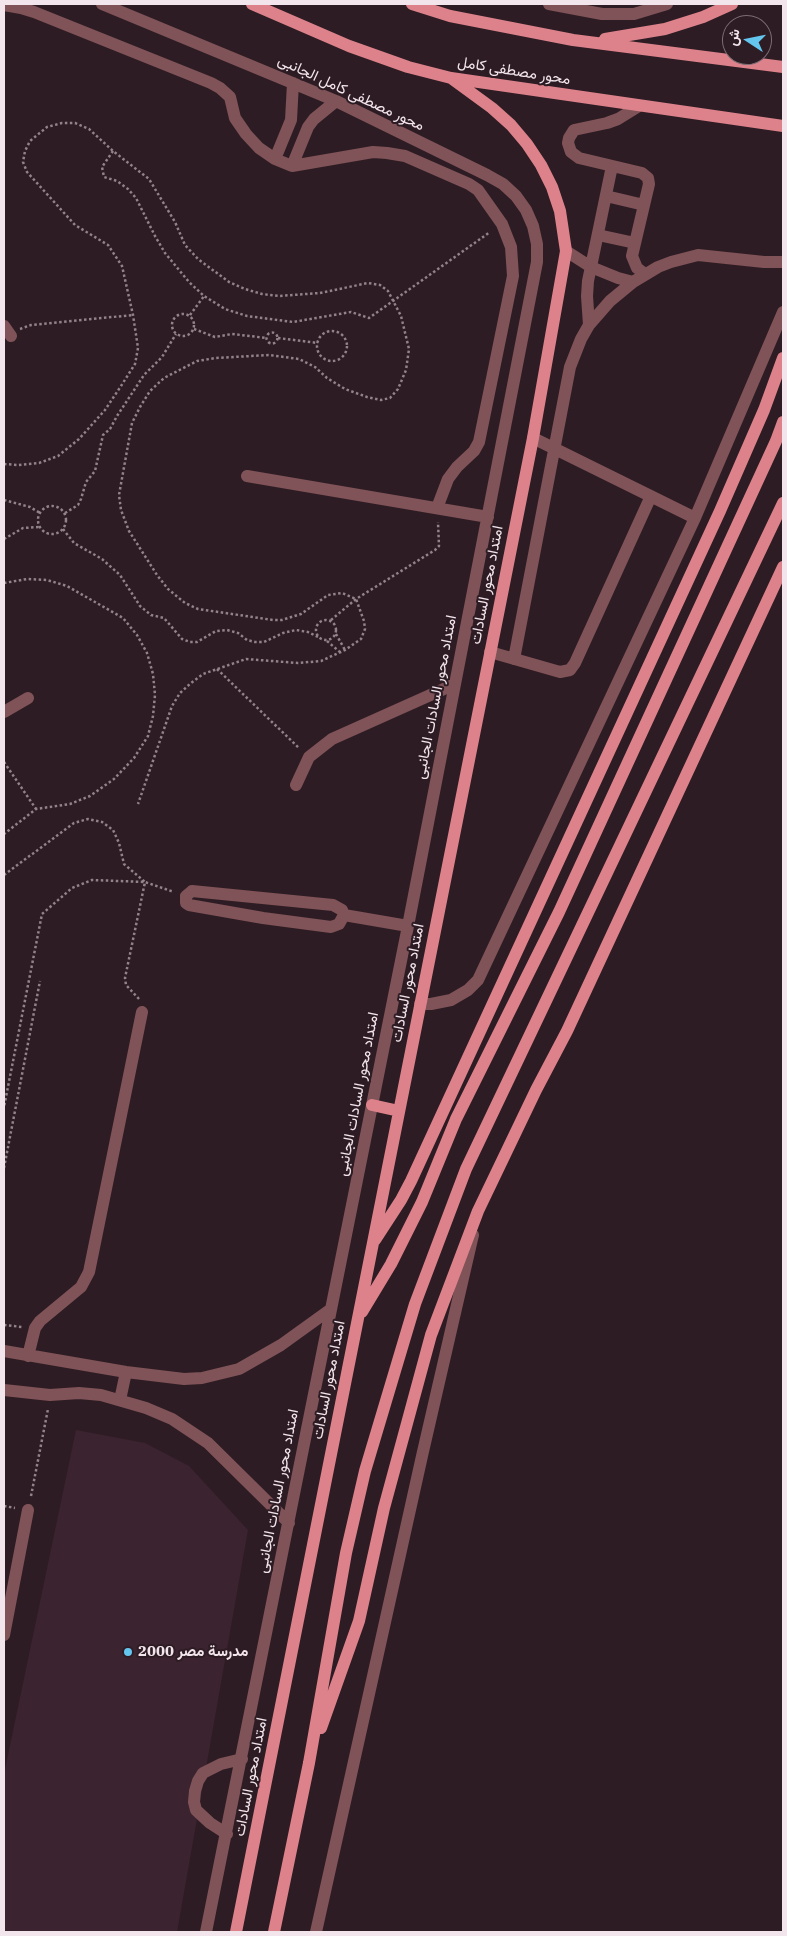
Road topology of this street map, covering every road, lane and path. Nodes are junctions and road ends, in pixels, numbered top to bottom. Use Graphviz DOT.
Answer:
graph roads {
  1 [pos="102,4"];
  2 [pos="252,4"];
  3 [pos="412,4"];
  4 [pos="549,4"];
  5 [pos="667,4"];
  6 [pos="732,4"];
  7 [pos="4,6"];
  8 [pos="573,40"];
  9 [pos="783,67"];
  10 [pos="451,78"];
  11 [pos="293,83"];
  12 [pos="336,101"];
  13 [pos="639,106"];
  14 [pos="783,126"];
  15 [pos="113,152"];
  16 [pos="275,159"];
  17 [pos="292,166"];
  18 [pos="612,166"];
  19 [pos="606,196"];
  20 [pos="644,205"];
  21 [pos="502,224"];
  22 [pos="598,235"];
  23 [pos="635,243"];
  24 [pos="566,251"];
  25 [pos="537,262"];
  26 [pos="783,262"];
  27 [pos="591,267"];
  28 [pos="645,274"];
  29 [pos="633,282"];
  30 [pos="204,296"];
  31 [pos="394,300"];
  32 [pos="783,312"];
  33 [pos="133,315"];
  34 [pos="190,315"];
  35 [pos="589,325"];
  36 [pos="194,329"];
  37 [pos="7,331"];
  38 [pos="176,334"];
  39 [pos="267,338"];
  40 [pos="278,338"];
  41 [pos="318,343"];
  42 [pos="783,358"];
  43 [pos="783,422"];
  44 [pos="533,438"];
  45 [pos="556,448"];
  46 [pos="4,464"];
  47 [pos="247,476"];
  48 [pos="651,496"];
  49 [pos="4,500"];
  50 [pos="783,503"];
  51 [pos="437,508"];
  52 [pos="40,513"];
  53 [pos="64,513"];
  54 [pos="488,517"];
  55 [pos="695,518"];
  56 [pos="40,527"];
  57 [pos="63,529"];
  58 [pos="4,539"];
  59 [pos="783,566"];
  60 [pos="4,583"];
  61 [pos="356,599"];
  62 [pos="331,620"];
  63 [pos="336,634"];
  64 [pos="320,638"];
  65 [pos="327,640"];
  66 [pos="345,650"];
  67 [pos="341,652"];
  68 [pos="490,652"];
  69 [pos="514,659"];
  70 [pos="217,669"];
  71 [pos="456,684"];
  72 [pos="28,698"];
  73 [pos="4,712"];
  74 [pos="309,757"];
  75 [pos="4,762"];
  76 [pos="296,784"];
  77 [pos="138,804"];
  78 [pos="36,809"];
  79 [pos="4,834"];
  80 [pos="4,875"];
  81 [pos="145,882"];
  82 [pos="186,896"];
  83 [pos="344,915"];
  84 [pos="408,926"];
  85 [pos="40,981"];
  86 [pos="420,1004"];
  87 [pos="142,1012"];
  88 [pos="372,1105"];
  89 [pos="4,1107"];
  90 [pos="399,1111"];
  91 [pos="4,1168"];
  92 [pos="478,1211"];
  93 [pos="373,1244"];
  94 [pos="332,1308"];
  95 [pos="358,1319"];
  96 [pos="4,1351"];
  97 [pos="28,1356"];
  98 [pos="126,1372"];
  99 [pos="4,1390"];
  100 [pos="50,1395"];
  101 [pos="120,1400"];
  102 [pos="28,1510"];
  103 [pos="289,1523"];
  104 [pos="4,1636"];
  105 [pos="242,1760"];
  106 [pos="309,1763"];
  107 [pos="227,1834"];
  108 [pos="206,1932"];
  109 [pos="236,1932"];
  110 [pos="274,1932"];
  111 [pos="316,1932"];
  1 -- 11 [label="street, محور مصطفى كامل الجانبى"];
  2 -- 10 [label="main road, محور مصطفى كامل"];
  3 -- 8 [label="main road"];
  4 -- 5 [label="street"];
  6 -- 8 [label="main road"];
  7 -- 16 [label="street"];
  8 -- 9 [label="main road"];
  10 -- 13 [label="main road, محور مصطفى كامل"];
  10 -- 24 [label="main road, امتداد محور السادات"];
  11 -- 12 [label="street, محور مصطفى كامل الجانبى"];
  11 -- 16 [label="street"];
  12 -- 17 [label="street"];
  12 -- 25 [label="street, محور مصطفى كامل الجانبى"];
  13 -- 14 [label="main road, محور مصطفى كامل"];
  13 -- 18 [label="street"];
  15 -- 30 [label="path"];
  15 -- 31 [label="path"];
  15 -- 33 [label="path"];
  16 -- 17 [label="street"];
  17 -- 21 [label="street"];
  18 -- 19 [label="street"];
  18 -- 20 [label="street"];
  19 -- 20 [label="street"];
  19 -- 22 [label="street"];
  20 -- 23 [label="street"];
  21 -- 31 [label="path"];
  21 -- 51 [label="street"];
  22 -- 23 [label="street"];
  22 -- 27 [label="street"];
  23 -- 28 [label="street"];
  24 -- 27 [label="street"];
  24 -- 44 [label="main road, امتداد محور السادات"];
  25 -- 54 [label="street, امتداد محور السادات الجانبى"];
  26 -- 28 [label="street"];
  27 -- 29 [label="street"];
  27 -- 35 [label="street"];
  28 -- 29 [label="street"];
  29 -- 35 [label="street"];
  30 -- 31 [label="path"];
  30 -- 34 [label="path"];
  31 -- 61 [label="path"];
  32 -- 55 [label="street"];
  33 -- 37 [label="path"];
  33 -- 46 [label="path"];
  34 -- 36 [label="path"];
  34 -- 38 [label="path"];
  35 -- 45 [label="street"];
  36 -- 38 [label="path"];
  36 -- 39 [label="path"];
  38 -- 53 [label="path"];
  39 -- 40 [label="path"];
  39 -- 40 [label="path"];
  40 -- 41 [label="path"];
  41 -- 41 [label="path"];
  42 -- 93 [label="main road"];
  43 -- 95 [label="main road"];
  44 -- 45 [label="street"];
  44 -- 68 [label="main road, امتداد محور السادات"];
  45 -- 48 [label="street"];
  45 -- 69 [label="street"];
  47 -- 51 [label="street"];
  48 -- 55 [label="street"];
  48 -- 69 [label="street"];
  49 -- 52 [label="path"];
  50 -- 106 [label="main road"];
  51 -- 54 [label="street"];
  51 -- 61 [label="path"];
  52 -- 53 [label="path"];
  52 -- 56 [label="path"];
  53 -- 57 [label="path"];
  54 -- 71 [label="street, امتداد محور السادات الجانبى"];
  55 -- 86 [label="street"];
  56 -- 57 [label="path"];
  56 -- 58 [label="path"];
  57 -- 64 [label="path"];
  59 -- 92 [label="main road"];
  60 -- 78 [label="path"];
  61 -- 62 [label="path"];
  61 -- 66 [label="path"];
  62 -- 63 [label="path"];
  62 -- 64 [label="path"];
  63 -- 65 [label="path"];
  63 -- 66 [label="path"];
  64 -- 65 [label="path"];
  65 -- 67 [label="path"];
  66 -- 67 [label="path"];
  67 -- 70 [label="path"];
  68 -- 69 [label="street"];
  68 -- 86 [label="main road, امتداد محور السادات"];
  70 -- 74 [label="path"];
  70 -- 77 [label="path"];
  71 -- 74 [label="street"];
  71 -- 84 [label="street, امتداد محور السادات الجانبى"];
  72 -- 73 [label="street"];
  74 -- 76 [label="street"];
  75 -- 78 [label="path"];
  78 -- 79 [label="path"];
  80 -- 81 [label="path"];
  81 -- 82 [label="path"];
  81 -- 87 [label="path"];
  81 -- 89 [label="path"];
  82 -- 83 [label="street"];
  82 -- 83 [label="street"];
  83 -- 84 [label="street"];
  84 -- 88 [label="street, امتداد محور السادات الجانبى"];
  85 -- 91 [label="path"];
  86 -- 90 [label="main road, امتداد محور السادات"];
  87 -- 97 [label="street"];
  88 -- 90 [label="main road"];
  88 -- 94 [label="street, امتداد محور السادات الجانبى"];
  90 -- 93 [label="main road, امتداد محور السادات"];
  92 -- 106 [label="main road"];
  92 -- 111 [label="street"];
  93 -- 95 [label="main road, امتداد محور السادات"];
  94 -- 98 [label="street"];
  94 -- 103 [label="street, امتداد محور السادات الجانبى"];
  95 -- 109 [label="main road, امتداد محور السادات"];
  96 -- 97 [label="street"];
  97 -- 98 [label="street"];
  98 -- 101 [label="street"];
  99 -- 100 [label="street"];
  100 -- 101 [label="street"];
  100 -- 102 [label="path"];
  101 -- 103 [label="street"];
  102 -- 104 [label="street"];
  103 -- 105 [label="street, امتداد محور السادات الجانبى"];
  105 -- 107 [label="street, امتداد محور السادات الجانبى"];
  105 -- 107 [label="street"];
  106 -- 110 [label="main road"];
  107 -- 108 [label="street, امتداد محور السادات الجانبى"];
}
